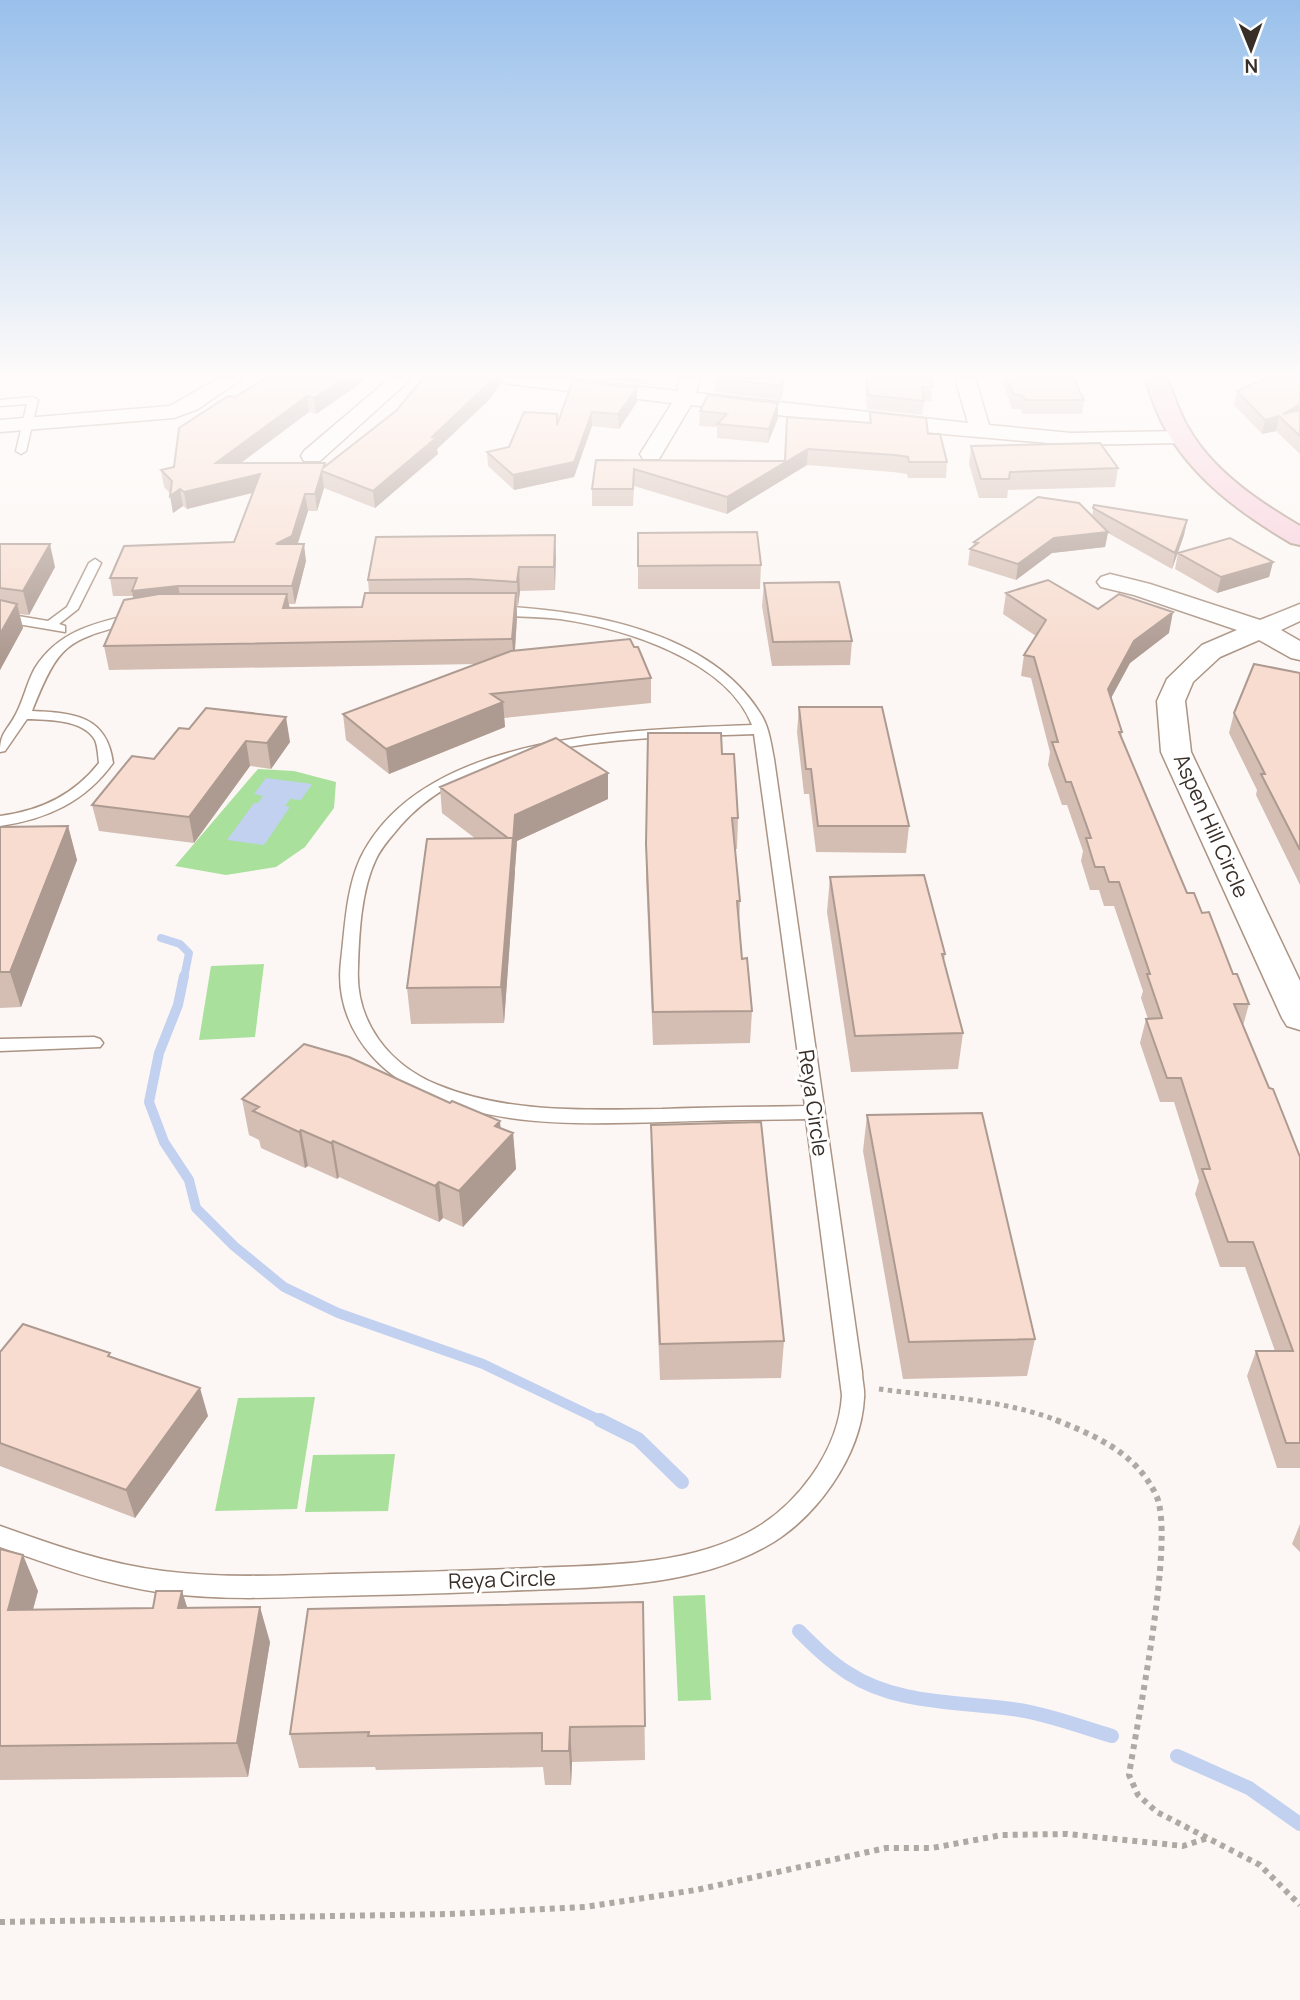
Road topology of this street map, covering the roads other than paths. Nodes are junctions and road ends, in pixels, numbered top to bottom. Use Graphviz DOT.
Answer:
graph roads {
  1 [pos="1210,471"];
  2 [pos="1300,537"];
  3 [pos="95,563"];
  4 [pos="1110,582"];
  5 [pos="470,610"];
  6 [pos="1300,612"];
  7 [pos="155,614"];
  8 [pos="0,617"];
  9 [pos="50,626"];
  10 [pos="1258,628"];
  11 [pos="76,634"];
  12 [pos="1300,652"];
  13 [pos="23,715"];
  14 [pos="760,729"];
  15 [pos="0,748"];
  16 [pos="0,821"];
  17 [pos="1300,1018"];
  18 [pos="94,1044"];
  19 [pos="0,1045"];
  20 [pos="814,1112"];
  21 [pos="0,1536"];
  1 -- 2 [label="street"];
  3 -- 9 [label="lane"];
  4 -- 10 [label="street"];
  5 -- 14 [label="lane, Reya Circle"];
  6 -- 10 [label="street, Aspen Hill Circle"];
  7 -- 11 [label="lane"];
  8 -- 9 [label="lane"];
  9 -- 11 [label="lane"];
  10 -- 12 [label="street"];
  10 -- 17 [label="street, Aspen Hill Circle"];
  11 -- 13 [label="lane"];
  13 -- 15 [label="lane"];
  13 -- 16 [label="lane"];
  14 -- 20 [label="lane, Reya Circle"];
  14 -- 20 [label="lane"];
  18 -- 19 [label="lane"];
  20 -- 21 [label="lane, Reya Circle"];
}
